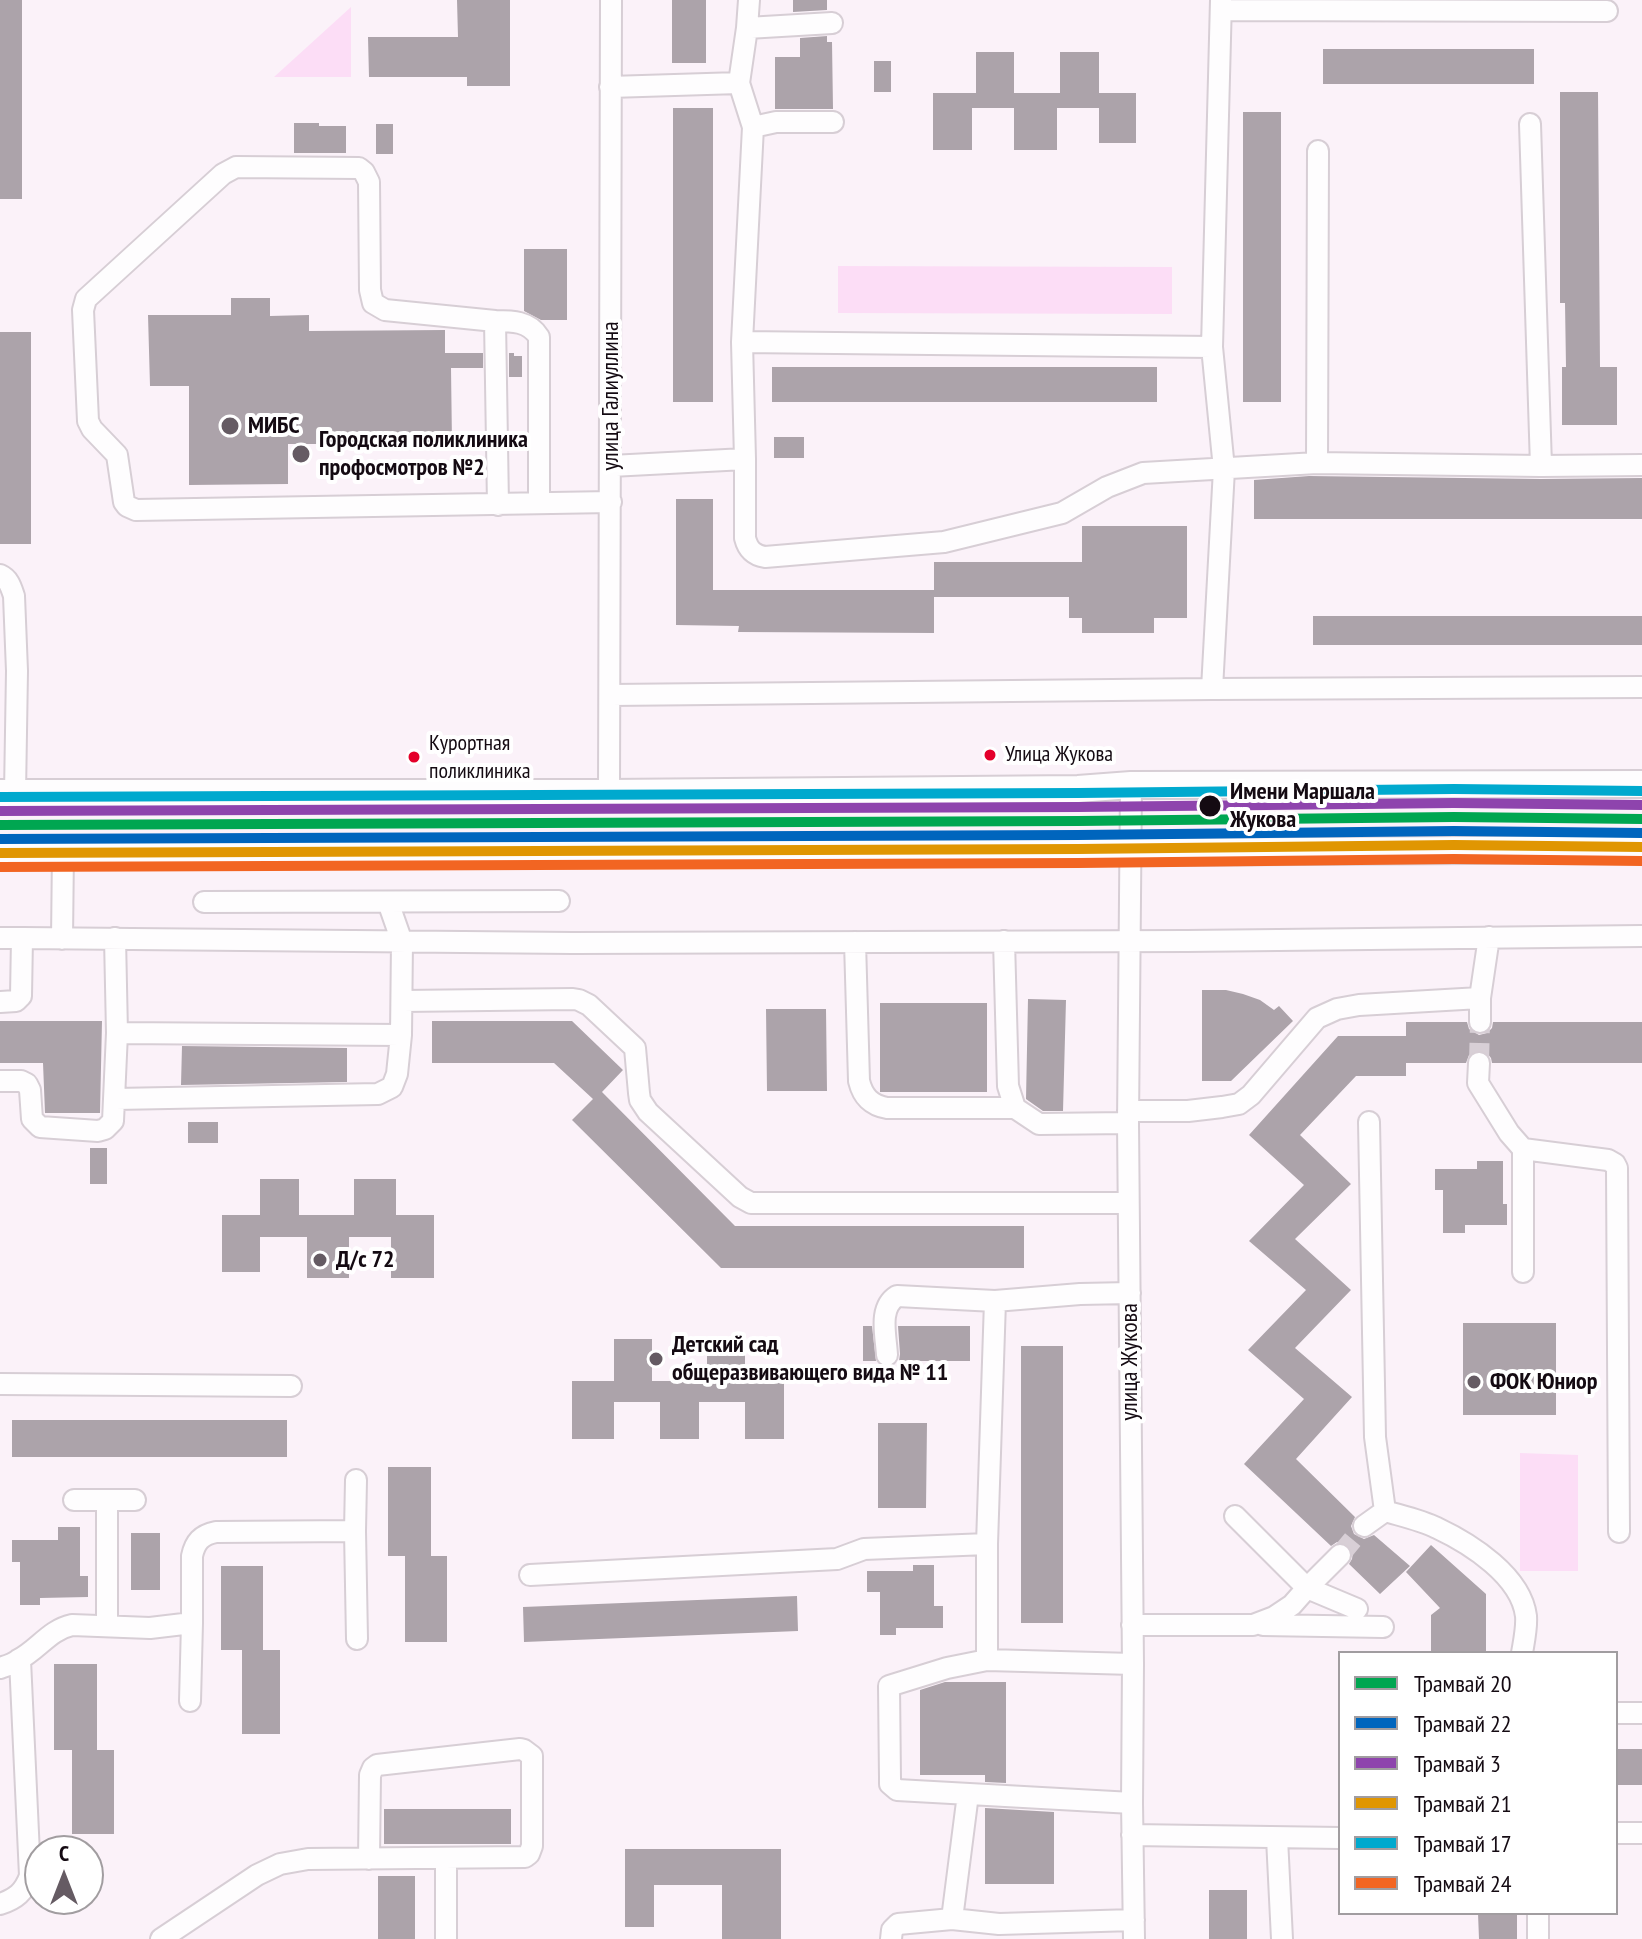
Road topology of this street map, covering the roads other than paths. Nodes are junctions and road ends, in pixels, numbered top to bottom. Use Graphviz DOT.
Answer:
graph roads {
  1 [pos="611,0"];
  2 [pos="749,0"];
  3 [pos="1221,5"];
  4 [pos="1607,11"];
  5 [pos="832,23"];
  6 [pos="747,28"];
  7 [pos="739,83"];
  8 [pos="610,87"];
  9 [pos="833,122"];
  10 [pos="1530,124"];
  11 [pos="753,127"];
  12 [pos="1318,151"];
  13 [pos="495,321"];
  14 [pos="742,342"];
  15 [pos="1212,347"];
  16 [pos="745,459"];
  17 [pos="1317,463"];
  18 [pos="1642,465"];
  19 [pos="611,466"];
  20 [pos="1541,466"];
  21 [pos="1224,469"];
  22 [pos="611,502"];
  23 [pos="539,503"];
  24 [pos="498,505"];
  25 [pos="0,575"];
  26 [pos="1642,687"];
  27 [pos="1212,689"];
  28 [pos="611,695"];
  29 [pos="1642,784"];
  30 [pos="1131,785"];
  31 [pos="8,793"];
  32 [pos="609,793"];
  33 [pos="1642,849"];
  34 [pos="0,851"];
  35 [pos="63,851"];
  36 [pos="1129,852"];
  37 [pos="559,901"];
  38 [pos="204,902"];
  39 [pos="388,902"];
  40 [pos="1642,936"];
  41 [pos="1489,937"];
  42 [pos="0,938"];
  43 [pos="22,938"];
  44 [pos="115,938"];
  45 [pos="62,939"];
  46 [pos="1004,941"];
  47 [pos="1129,941"];
  48 [pos="402,942"];
  49 [pos="855,942"];
  50 [pos="1480,998"];
  51 [pos="403,1001"];
  52 [pos="0,1002"];
  53 [pos="1480,1022"];
  54 [pos="117,1033"];
  55 [pos="401,1035"];
  56 [pos="1479,1063"];
  57 [pos="0,1081"];
  58 [pos="116,1099"];
  59 [pos="1015,1108"];
  60 [pos="1128,1117"];
  61 [pos="1369,1122"];
  62 [pos="1523,1149"];
  63 [pos="1128,1203"];
  64 [pos="1523,1272"];
  65 [pos="1130,1293"];
  66 [pos="995,1301"];
  67 [pos="887,1355"];
  68 [pos="0,1384"];
  69 [pos="291,1386"];
  70 [pos="356,1480"];
  71 [pos="74,1500"];
  72 [pos="107,1500"];
  73 [pos="135,1500"];
  74 [pos="1385,1511"];
  75 [pos="1235,1516"];
  76 [pos="1364,1526"];
  77 [pos="355,1531"];
  78 [pos="1619,1532"];
  79 [pos="987,1544"];
  80 [pos="1340,1555"];
  81 [pos="530,1575"];
  82 [pos="1307,1588"];
  83 [pos="1357,1609"];
  84 [pos="192,1623"];
  85 [pos="107,1625"];
  86 [pos="1132,1625"];
  87 [pos="1383,1627"];
  88 [pos="1253,1630"];
  89 [pos="357,1639"];
  90 [pos="1522,1651"];
  91 [pos="20,1660"];
  92 [pos="987,1660"];
  93 [pos="1133,1664"];
  94 [pos="0,1668"];
  95 [pos="190,1701"];
  96 [pos="1618,1713"];
  97 [pos="1642,1713"];
  98 [pos="968,1794"];
  99 [pos="1132,1803"];
  100 [pos="1618,1833"];
  101 [pos="1642,1833"];
  102 [pos="1132,1835"];
  103 [pos="1277,1838"];
  104 [pos="1338,1838"];
  105 [pos="369,1859"];
  106 [pos="446,1859"];
  107 [pos="0,1904"];
  108 [pos="1538,1915"];
  109 [pos="952,1919"];
  110 [pos="1134,1930"];
  111 [pos="998,1931"];
  112 [pos="161,1939"];
  113 [pos="446,1939"];
  114 [pos="891,1939"];
  115 [pos="1282,1939"];
  116 [pos="1538,1939"];
  1 -- 8 [label="street, улица Галиуллина"];
  2 -- 6 [label="street"];
  3 -- 4 [label="street"];
  3 -- 15 [label="street"];
  5 -- 6 [label="street"];
  6 -- 7 [label="street"];
  7 -- 8 [label="street"];
  7 -- 11 [label="street"];
  8 -- 19 [label="street, улица Галиуллина"];
  9 -- 11 [label="street"];
  10 -- 20 [label="street"];
  11 -- 14 [label="street"];
  12 -- 17 [label="street"];
  13 -- 23 [label="street"];
  13 -- 24 [label="street"];
  13 -- 24 [label="street"];
  14 -- 15 [label="street"];
  14 -- 16 [label="street"];
  15 -- 21 [label="street"];
  16 -- 19 [label="street"];
  16 -- 21 [label="street"];
  17 -- 20 [label="street"];
  17 -- 21 [label="street"];
  18 -- 20 [label="street"];
  19 -- 22 [label="street, улица Галиуллина"];
  21 -- 27 [label="street"];
  22 -- 23 [label="street"];
  22 -- 28 [label="street, улица Галиуллина"];
  23 -- 24 [label="street"];
  25 -- 31 [label="street"];
  26 -- 27 [label="street"];
  27 -- 28 [label="street"];
  28 -- 32 [label="street, улица Галиуллина"];
  29 -- 30 [label="main road"];
  30 -- 32 [label="main road"];
  30 -- 36 [label="street, улица Жукова"];
  31 -- 32 [label="main road"];
  33 -- 36 [label="main road"];
  34 -- 35 [label="main road"];
  35 -- 36 [label="main road"];
  35 -- 45 [label="street"];
  36 -- 47 [label="street, улица Жукова"];
  37 -- 39 [label="street"];
  38 -- 39 [label="street"];
  39 -- 48 [label="street"];
  40 -- 41 [label="street"];
  41 -- 47 [label="street"];
  41 -- 50 [label="street"];
  42 -- 43 [label="street"];
  43 -- 45 [label="street"];
  43 -- 52 [label="street"];
  44 -- 45 [label="street"];
  44 -- 48 [label="street"];
  44 -- 54 [label="street"];
  46 -- 47 [label="street"];
  46 -- 49 [label="street"];
  46 -- 59 [label="street"];
  47 -- 60 [label="street, улица Жукова"];
  48 -- 49 [label="street"];
  48 -- 51 [label="street"];
  49 -- 59 [label="street"];
  50 -- 53 [label="street"];
  50 -- 60 [label="street"];
  51 -- 55 [label="street"];
  51 -- 63 [label="street"];
  54 -- 55 [label="street"];
  54 -- 58 [label="street"];
  55 -- 58 [label="street"];
  56 -- 62 [label="street"];
  57 -- 58 [label="street"];
  59 -- 60 [label="street"];
  60 -- 63 [label="street, улица Жукова"];
  61 -- 74 [label="street"];
  62 -- 64 [label="street"];
  62 -- 78 [label="street"];
  63 -- 65 [label="street, улица Жукова"];
  65 -- 66 [label="street"];
  65 -- 86 [label="street, улица Жукова"];
  66 -- 67 [label="street"];
  66 -- 79 [label="street"];
  68 -- 69 [label="street"];
  70 -- 77 [label="street"];
  71 -- 72 [label="street"];
  72 -- 73 [label="street"];
  72 -- 85 [label="street"];
  74 -- 76 [label="street"];
  74 -- 90 [label="street"];
  75 -- 82 [label="street"];
  77 -- 84 [label="street"];
  77 -- 89 [label="street"];
  79 -- 81 [label="street"];
  79 -- 92 [label="street"];
  80 -- 82 [label="street"];
  82 -- 83 [label="street"];
  82 -- 88 [label="street"];
  84 -- 85 [label="street"];
  84 -- 95 [label="street"];
  85 -- 91 [label="street"];
  86 -- 88 [label="street"];
  86 -- 93 [label="street, улица Жукова"];
  87 -- 88 [label="street"];
  91 -- 94 [label="street"];
  91 -- 107 [label="street"];
  92 -- 93 [label="street"];
  92 -- 98 [label="street"];
  93 -- 99 [label="street, улица Жукова"];
  96 -- 97 [label="street"];
  98 -- 99 [label="street"];
  98 -- 109 [label="street"];
  99 -- 102 [label="street, улица Жукова"];
  100 -- 101 [label="street"];
  102 -- 103 [label="street"];
  102 -- 110 [label="street, улица Жукова"];
  103 -- 104 [label="street"];
  103 -- 115 [label="street"];
  105 -- 106 [label="street"];
  105 -- 106 [label="street"];
  105 -- 112 [label="street"];
  106 -- 113 [label="street"];
  108 -- 116 [label="street"];
  109 -- 111 [label="street"];
  109 -- 114 [label="street"];
  110 -- 111 [label="street"];
}
